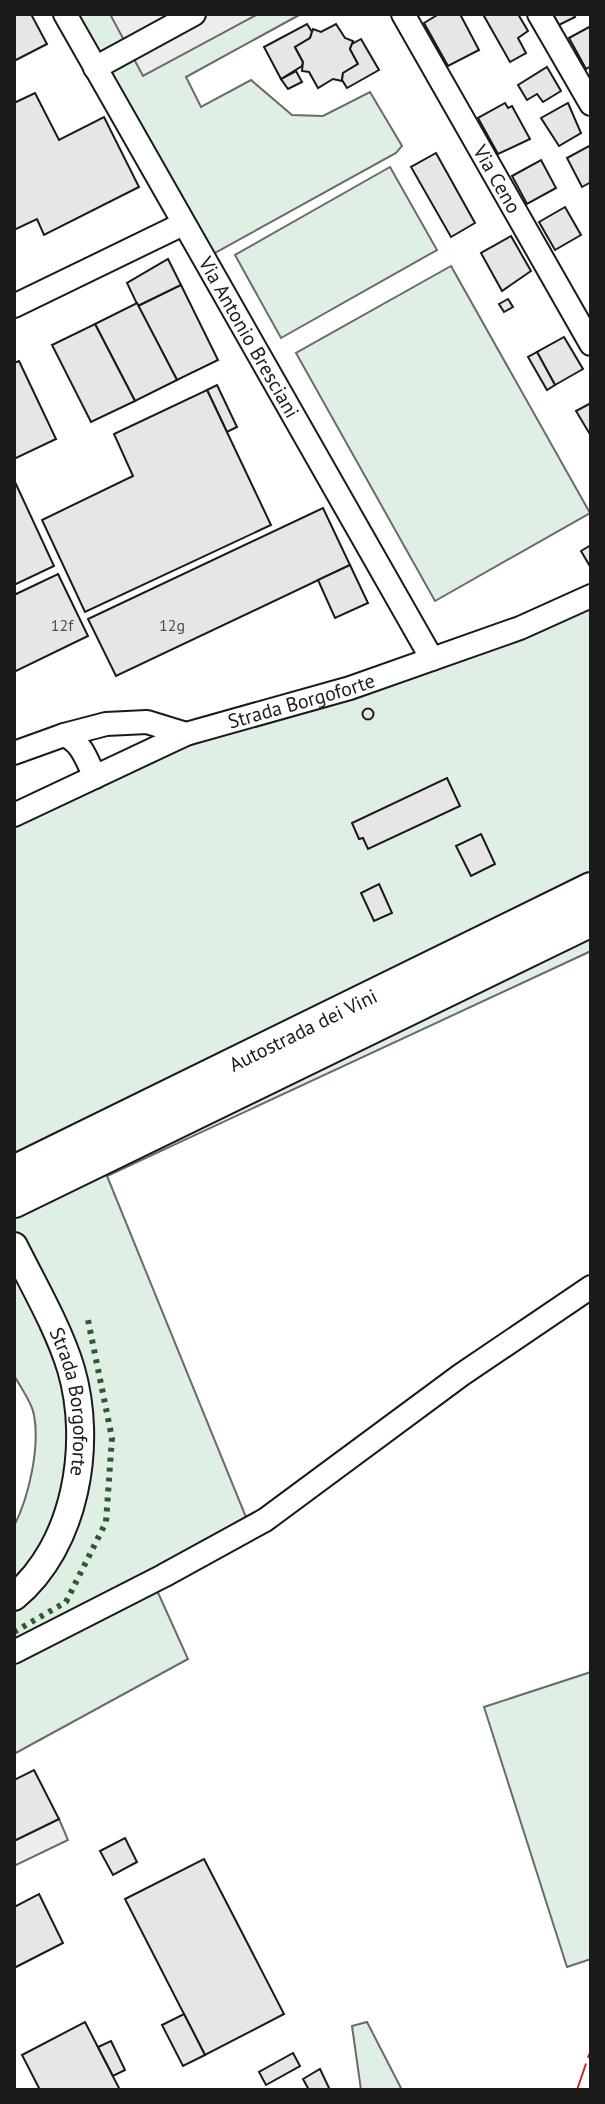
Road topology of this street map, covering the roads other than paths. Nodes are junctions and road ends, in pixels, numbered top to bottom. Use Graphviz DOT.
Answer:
graph roads {
  1 [pos="65,14"];
  2 [pos="194,14"];
  3 [pos="403,14"];
  4 [pos="539,14"];
  5 [pos="95,68"];
  6 [pos="591,104"];
  7 [pos="183,224"];
  8 [pos="14,306"];
  9 [pos="591,344"];
  10 [pos="591,596"];
  11 [pos="432,659"];
  12 [pos="186,734"];
  13 [pos="64,735"];
  14 [pos="14,753"];
  15 [pos="95,777"];
  16 [pos="14,815"];
  17 [pos="591,889"];
  18 [pos="591,920"];
  19 [pos="14,1172"];
  20 [pos="14,1201"];
  21 [pos="19,1256"];
  22 [pos="591,1287"];
  23 [pos="14,1597"];
  24 [pos="14,1652"];
  1 -- 5 [label="street, Via Antonio Bresciani"];
  2 -- 5 [label="street"];
  3 -- 9 [label="street, Via Ceno"];
  4 -- 6 [label="street"];
  5 -- 7 [label="street, Via Antonio Bresciani"];
  7 -- 8 [label="street"];
  7 -- 11 [label="street, Via Antonio Bresciani"];
  10 -- 11 [label="street, Strada Borgoforte"];
  11 -- 12 [label="street, Strada Borgoforte"];
  12 -- 13 [label="street"];
  12 -- 15 [label="street, Strada Borgoforte"];
  13 -- 14 [label="street"];
  13 -- 15 [label="street"];
  15 -- 16 [label="street, Strada Borgoforte"];
  17 -- 19 [label="highway, Autostrada dei Vini"];
  18 -- 20 [label="highway, Autostrada dei Vini"];
  21 -- 23 [label="main road, Strada Borgoforte"];
  22 -- 24 [label="street"];
}
